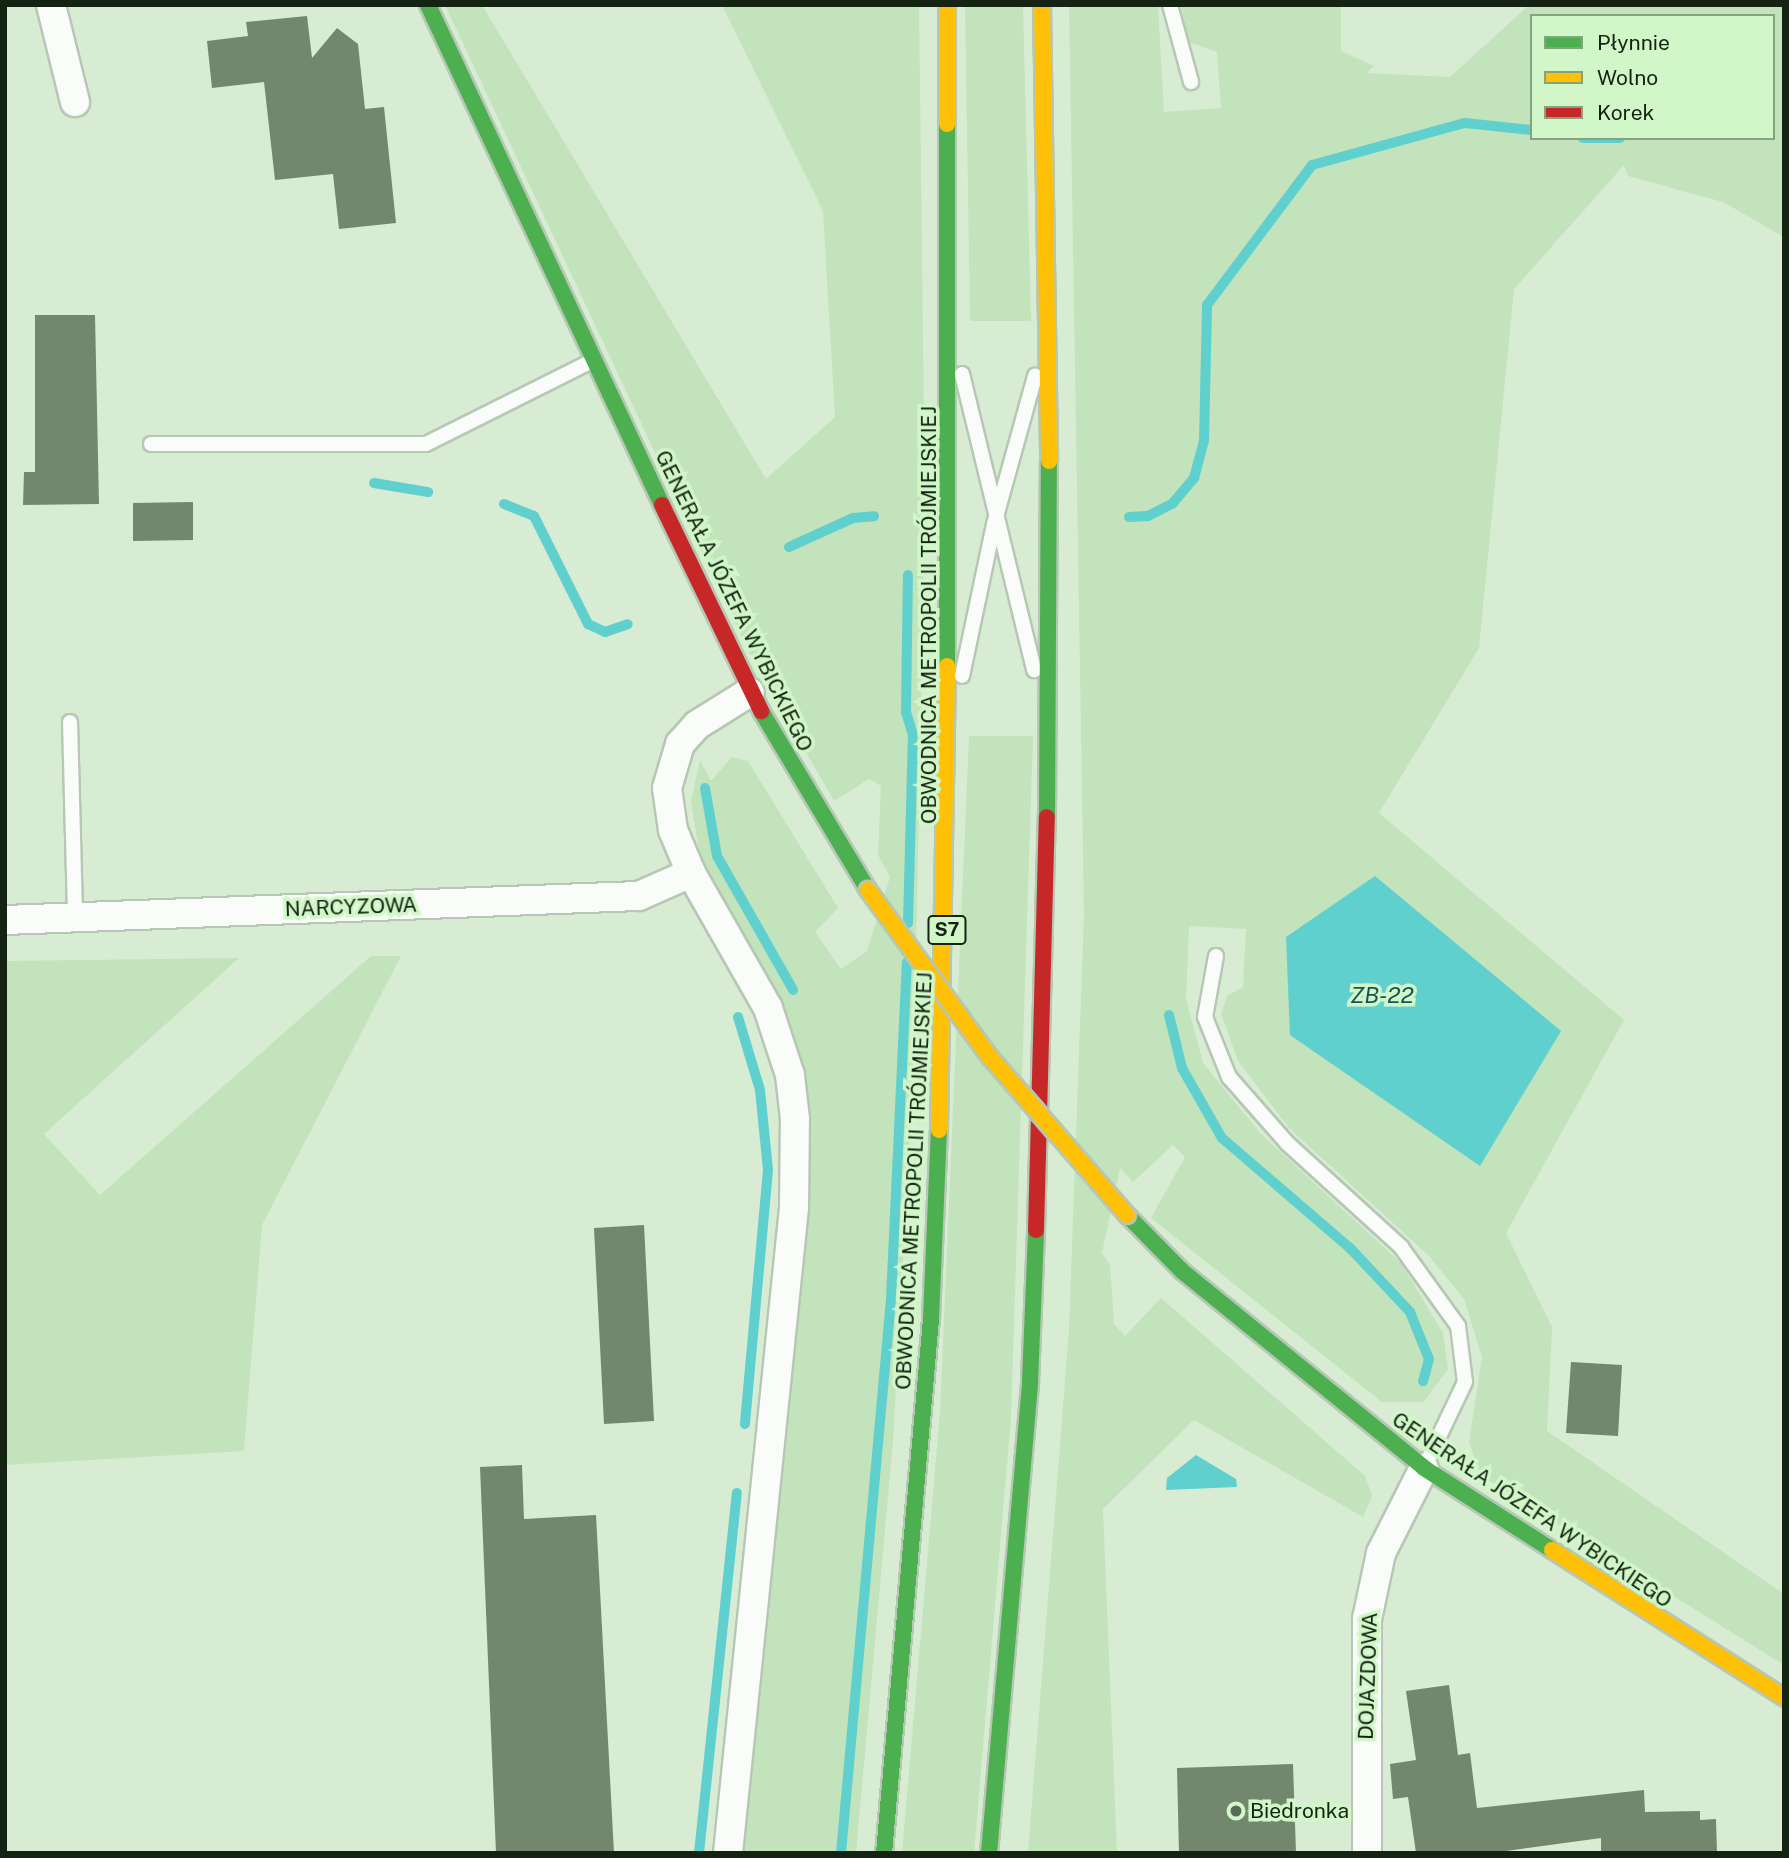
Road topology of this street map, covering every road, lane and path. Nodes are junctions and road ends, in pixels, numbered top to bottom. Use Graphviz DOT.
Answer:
graph roads {
  1 [pos="51,5"];
  2 [pos="428,5"];
  3 [pos="947,5"];
  4 [pos="1042,5"];
  5 [pos="1170,5"];
  6 [pos="1191,82"];
  7 [pos="75,102"];
  8 [pos="952,321"];
  9 [pos="1050,321"];
  10 [pos="593,360"];
  11 [pos="151,444"];
  12 [pos="994,524"];
  13 [pos="750,692"];
  14 [pos="70,722"];
  15 [pos="950,735"];
  16 [pos="1052,736"];
  17 [pos="691,873"];
  18 [pos="75,915"];
  19 [pos="5,920"];
  20 [pos="1216,956"];
  21 [pos="1424,1468"];
  22 [pos="1784,1697"];
  23 [pos="728,1853"];
  24 [pos="884,1853"];
  25 [pos="989,1853"];
  26 [pos="1367,1853"];
  1 -- 7 [label="street"];
  2 -- 10 [label="main road, GENERAŁA JÓZEFA WYBICKIEGO"];
  3 -- 8 [label="main road, OBWODNICA METROPOLII TRÓJMIEJSKIEJ / S7"];
  4 -- 9 [label="main road"];
  5 -- 6 [label="lane"];
  8 -- 12 [label="lane"];
  8 -- 15 [label="main road, OBWODNICA METROPOLII TRÓJMIEJSKIEJ / S7"];
  9 -- 12 [label="lane"];
  9 -- 16 [label="main road"];
  10 -- 11 [label="lane"];
  10 -- 13 [label="main road, GENERAŁA JÓZEFA WYBICKIEGO"];
  12 -- 15 [label="lane"];
  12 -- 16 [label="lane"];
  13 -- 17 [label="street"];
  13 -- 21 [label="main road, GENERAŁA JÓZEFA WYBICKIEGO, bridge"];
  14 -- 18 [label="lane"];
  15 -- 24 [label="main road, OBWODNICA METROPOLII TRÓJMIEJSKIEJ / S7"];
  16 -- 25 [label="main road"];
  17 -- 18 [label="street, NARCYZOWA"];
  17 -- 23 [label="street"];
  18 -- 19 [label="street, NARCYZOWA"];
  20 -- 21 [label="lane"];
  21 -- 22 [label="main road, GENERAŁA JÓZEFA WYBICKIEGO"];
  21 -- 26 [label="street, DOJAZDOWA"];
}
